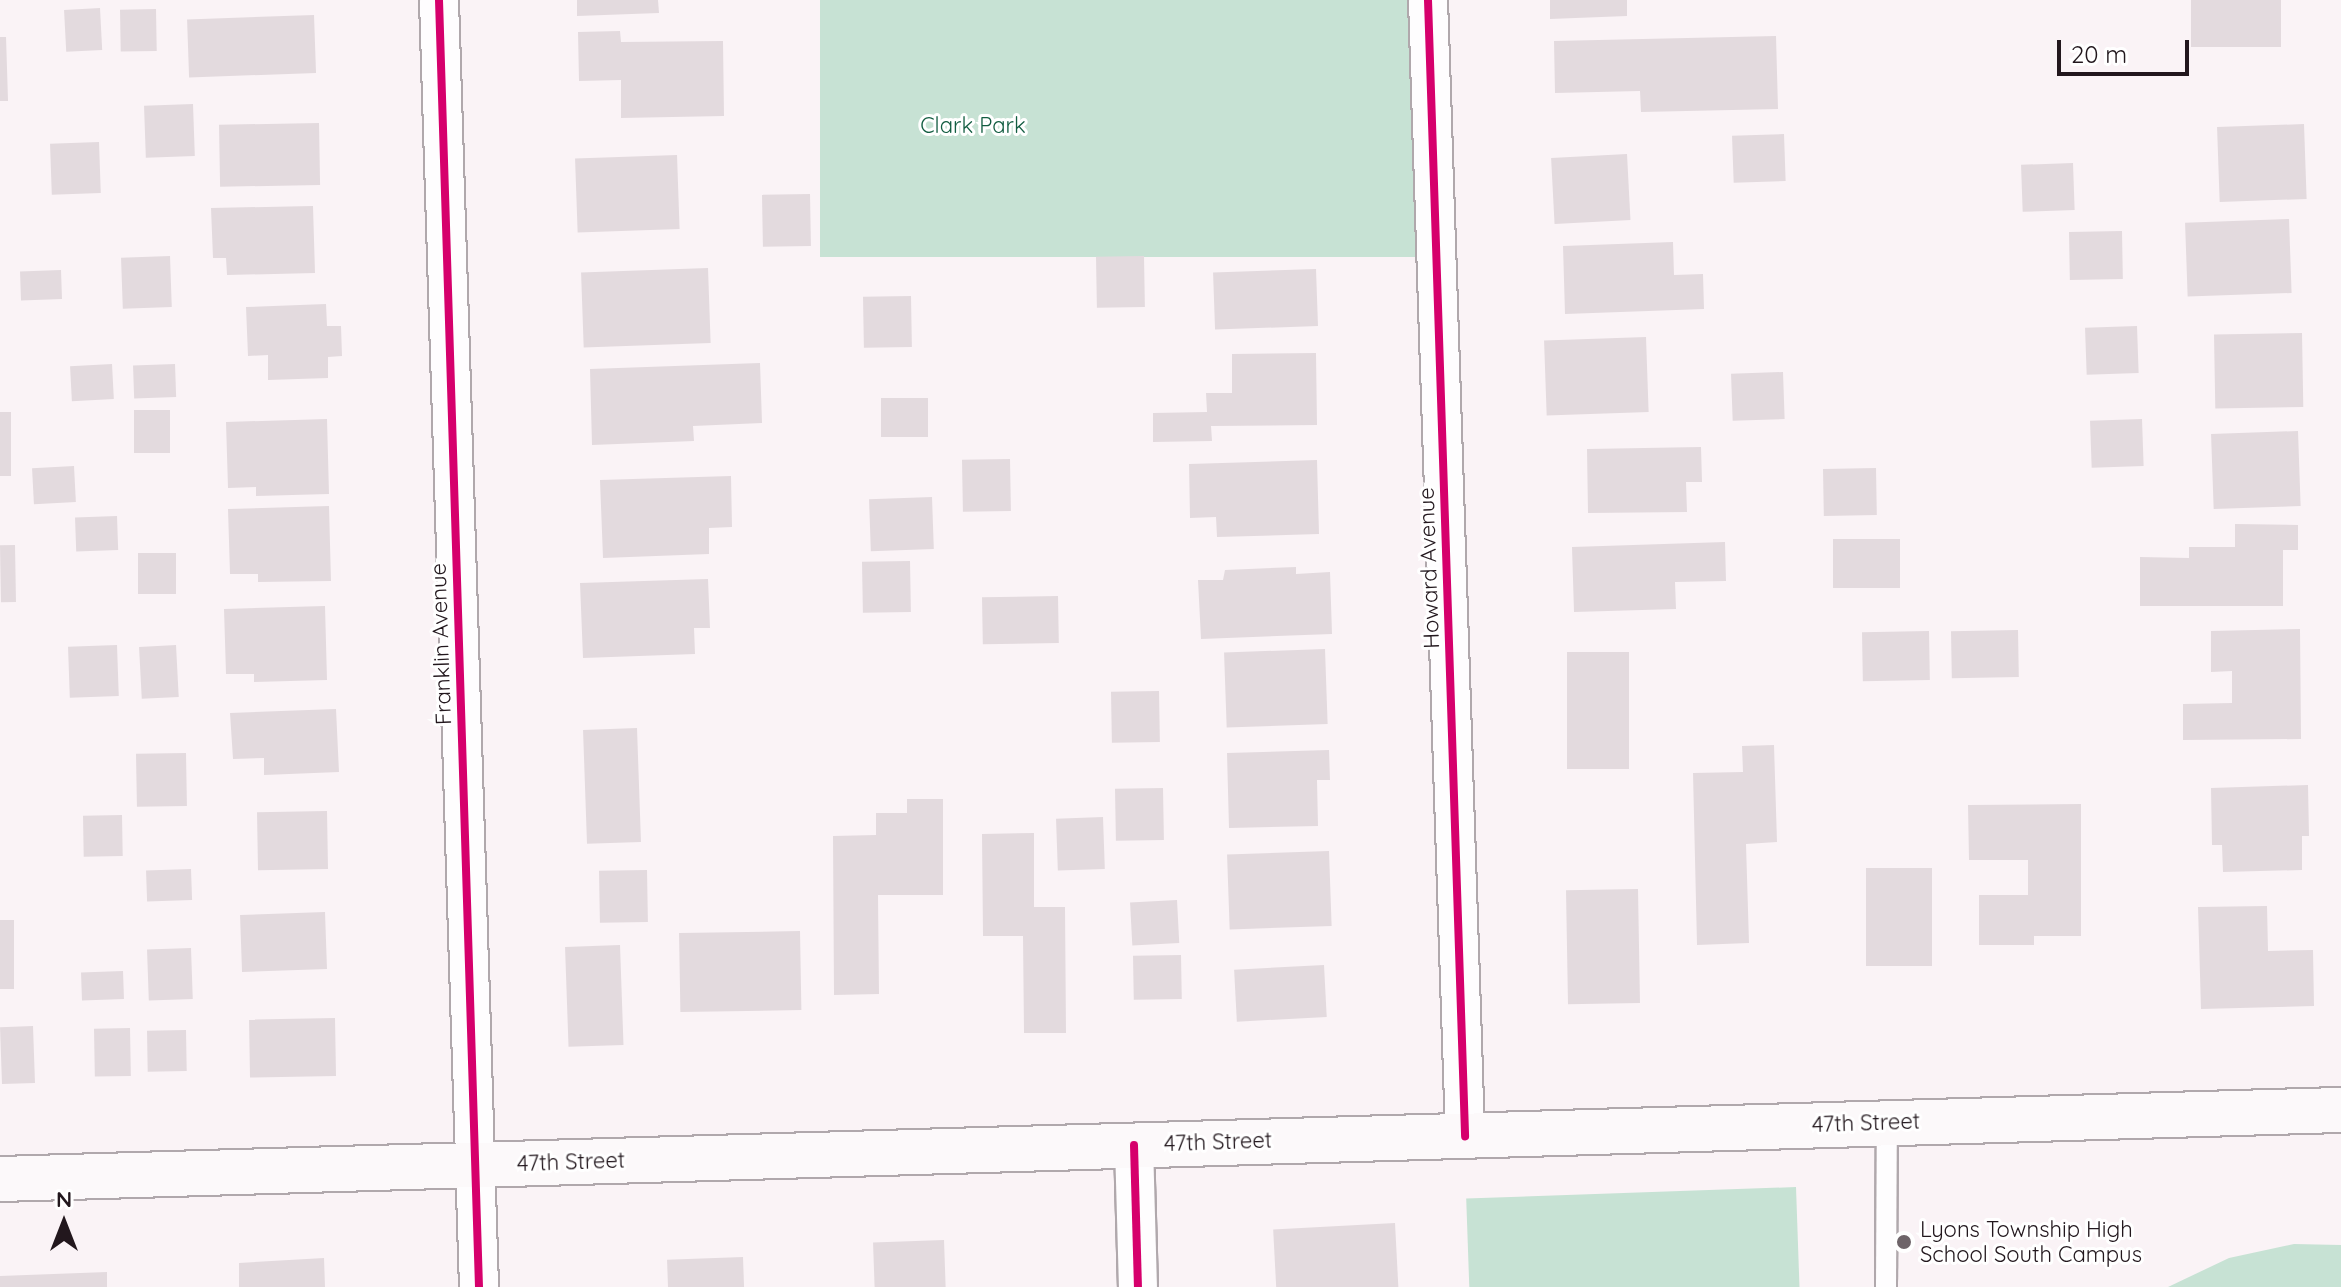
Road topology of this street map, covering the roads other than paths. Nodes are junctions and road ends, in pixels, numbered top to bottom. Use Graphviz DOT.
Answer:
graph roads {
  1 [pos="439,0"];
  2 [pos="1428,0"];
  3 [pos="2341,1110"];
  4 [pos="1887,1123"];
  5 [pos="1465,1136"];
  6 [pos="1134,1145"];
  7 [pos="476,1165"];
  8 [pos="0,1179"];
  9 [pos="479,1287"];
  10 [pos="1138,1287"];
  11 [pos="1886,1287"];
  1 -- 7 [label="street, Franklin Avenue"];
  2 -- 5 [label="street, Howard Avenue"];
  3 -- 4 [label="main road, 47th Street"];
  4 -- 5 [label="main road, 47th Street"];
  4 -- 11 [label="lane"];
  5 -- 6 [label="main road, 47th Street"];
  6 -- 7 [label="main road, 47th Street"];
  6 -- 10 [label="street"];
  7 -- 8 [label="main road, 47th Street"];
  7 -- 9 [label="street, Franklin Avenue"];
}
